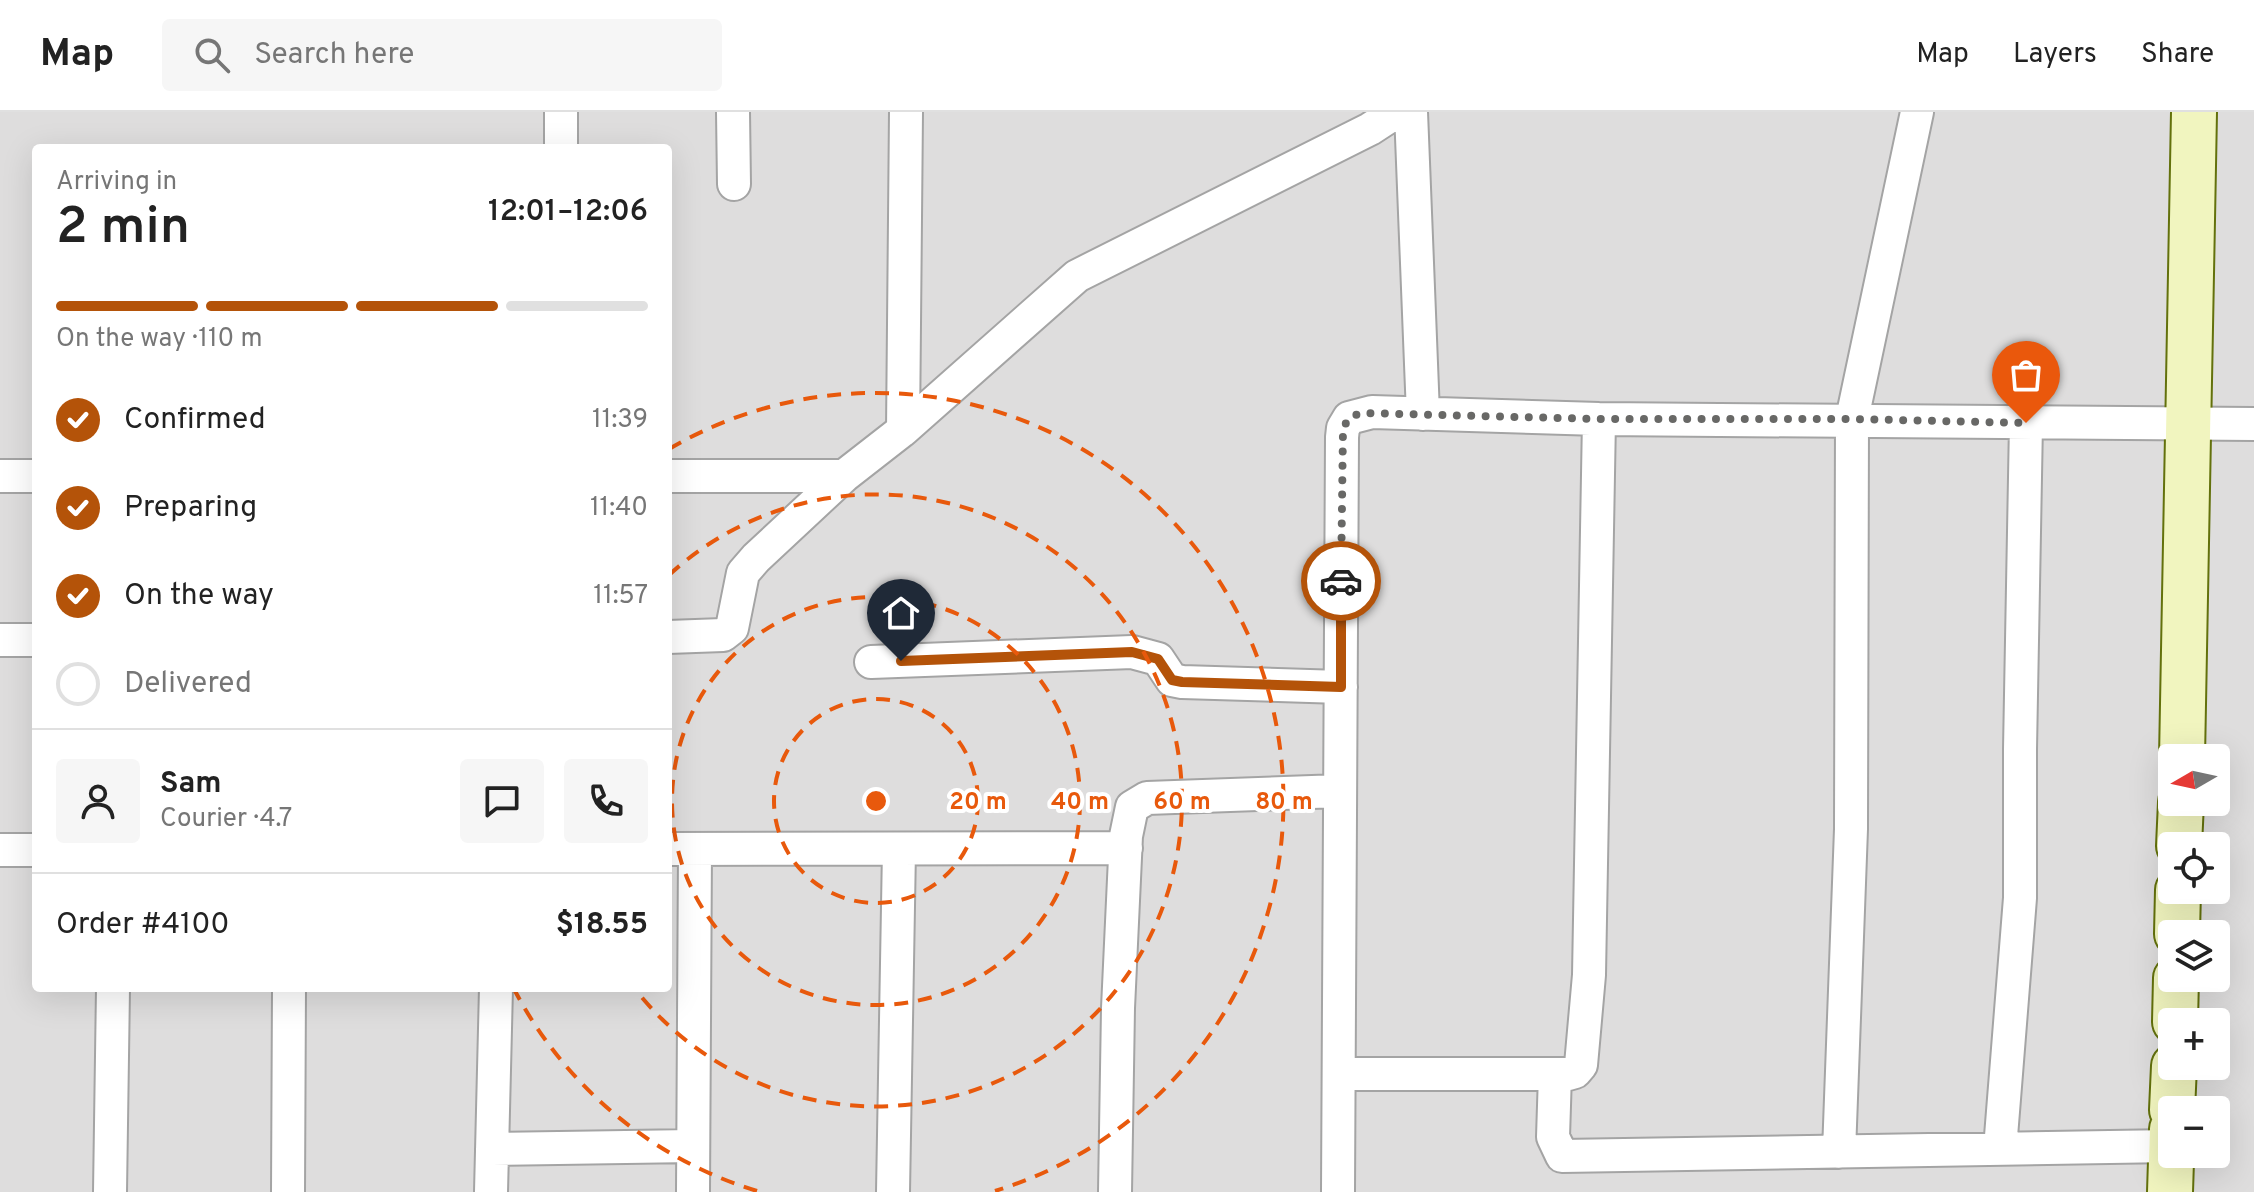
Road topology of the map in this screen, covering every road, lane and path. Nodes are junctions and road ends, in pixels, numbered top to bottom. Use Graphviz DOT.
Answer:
graph roads {
  1 [pos="561,112"];
  2 [pos="733,112"];
  3 [pos="906,112"];
  4 [pos="1396,112"];
  5 [pos="1411,112"];
  6 [pos="1917,112"];
  7 [pos="2194,112"];
  8 [pos="561,144"];
  9 [pos="734,184"];
  10 [pos="1423,414"];
  11 [pos="1599,419"];
  12 [pos="1852,419"];
  13 [pos="2188,422"];
  14 [pos="2026,423"];
  15 [pos="2254,424"];
  16 [pos="903,430"];
  17 [pos="0,476"];
  18 [pos="32,476"];
  19 [pos="672,476"];
  20 [pos="844,476"];
  21 [pos="672,637"];
  22 [pos="0,640"];
  23 [pos="32,640"];
  24 [pos="871,662"];
  25 [pos="1341,687"];
  26 [pos="2182,744"];
  27 [pos="1340,791"];
  28 [pos="1126,848"];
  29 [pos="682,849"];
  30 [pos="899,849"];
  31 [pos="0,850"];
  32 [pos="32,850"];
  33 [pos="113,992"];
  34 [pos="289,992"];
  35 [pos="496,992"];
  36 [pos="1339,1074"];
  37 [pos="1555,1074"];
  38 [pos="693,1146"];
  39 [pos="2158,1146"];
  40 [pos="492,1149"];
  41 [pos="2000,1149"];
  42 [pos="1839,1152"];
  43 [pos="2171,1168"];
  44 [pos="110,1192"];
  45 [pos="288,1192"];
  46 [pos="491,1192"];
  47 [pos="693,1192"];
  48 [pos="893,1192"];
  49 [pos="1115,1192"];
  50 [pos="1338,1192"];
  51 [pos="2170,1192"];
  1 -- 8 [label="street"];
  2 -- 9 [label="street"];
  3 -- 16 [label="street"];
  4 -- 16 [label="street"];
  5 -- 10 [label="street"];
  6 -- 12 [label="street"];
  7 -- 13 [label="street"];
  10 -- 11 [label="street"];
  10 -- 25 [label="street"];
  11 -- 12 [label="street"];
  11 -- 37 [label="street"];
  12 -- 14 [label="street"];
  12 -- 42 [label="street"];
  13 -- 14 [label="street"];
  13 -- 15 [label="street"];
  13 -- 26 [label="street"];
  14 -- 41 [label="street"];
  16 -- 20 [label="street"];
  17 -- 18 [label="street"];
  19 -- 20 [label="street"];
  20 -- 21 [label="street"];
  22 -- 23 [label="street"];
  24 -- 25 [label="street"];
  25 -- 27 [label="street"];
  27 -- 28 [label="street"];
  27 -- 36 [label="street"];
  28 -- 30 [label="street"];
  28 -- 49 [label="street"];
  29 -- 30 [label="street"];
  29 -- 38 [label="street"];
  30 -- 48 [label="street"];
  31 -- 32 [label="street"];
  33 -- 44 [label="street"];
  34 -- 45 [label="street"];
  35 -- 40 [label="street"];
  36 -- 37 [label="street"];
  36 -- 50 [label="street"];
  37 -- 42 [label="street"];
  38 -- 40 [label="street"];
  38 -- 47 [label="street"];
  39 -- 41 [label="street"];
  40 -- 46 [label="street"];
  41 -- 42 [label="street"];
  43 -- 51 [label="street"];
}
